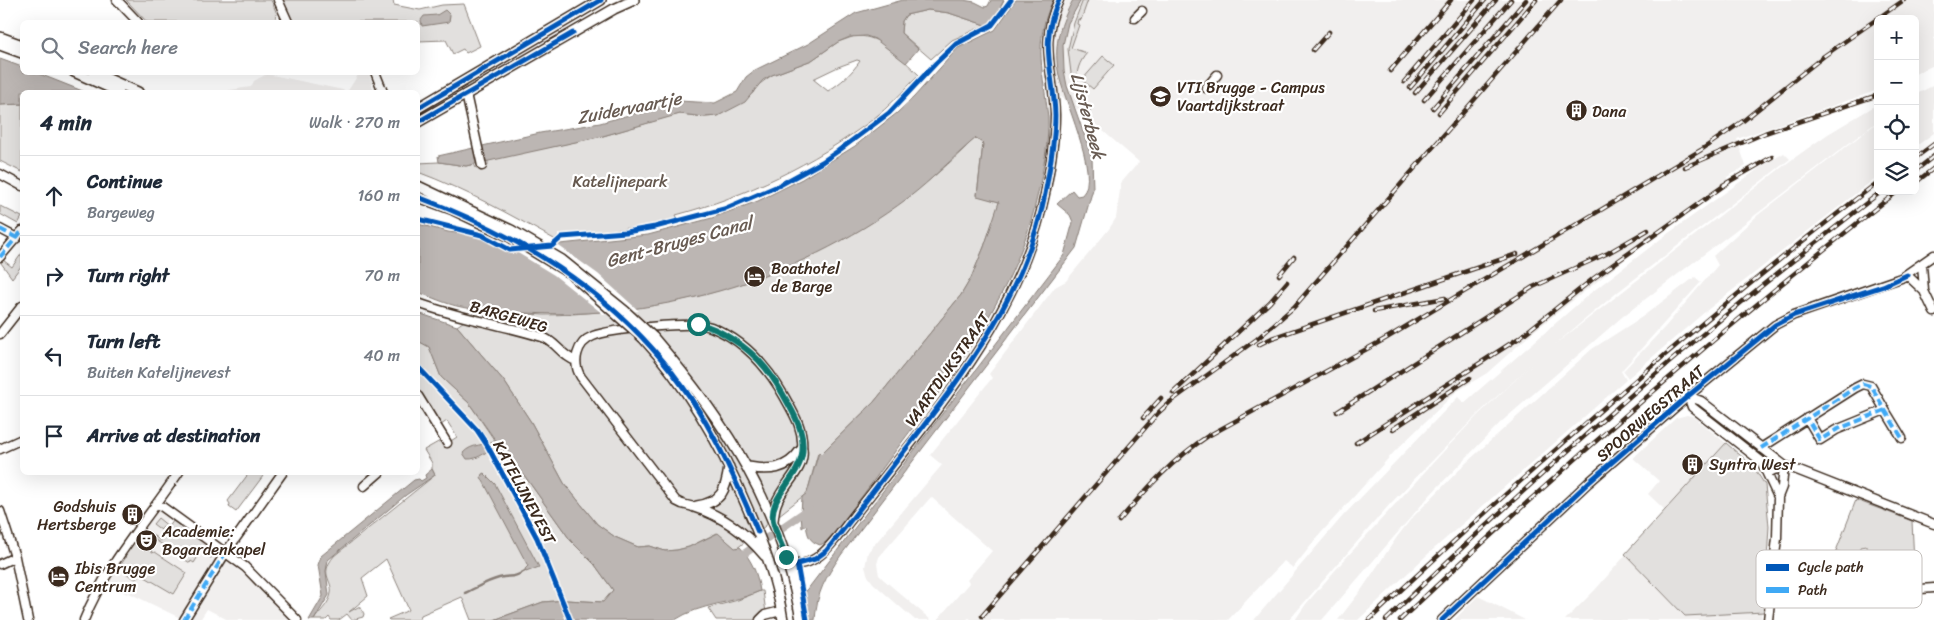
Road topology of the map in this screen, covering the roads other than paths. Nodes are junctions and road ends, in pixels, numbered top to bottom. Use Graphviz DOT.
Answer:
graph roads {
  1 [pos="117,0"];
  2 [pos="278,0"];
  3 [pos="601,0"];
  4 [pos="624,0"];
  5 [pos="634,0"];
  6 [pos="1059,0"];
  7 [pos="614,9"];
  8 [pos="1142,10"];
  9 [pos="1135,18"];
  10 [pos="136,20"];
  11 [pos="287,20"];
  12 [pos="0,37"];
  13 [pos="20,44"];
  14 [pos="0,45"];
  15 [pos="20,52"];
  16 [pos="81,75"];
  17 [pos="100,75"];
  18 [pos="376,75"];
  19 [pos="1217,76"];
  20 [pos="1206,88"];
  21 [pos="114,90"];
  22 [pos="134,90"];
  23 [pos="382,90"];
  24 [pos="466,94"];
  25 [pos="420,107"];
  26 [pos="420,121"];
  27 [pos="482,166"];
  28 [pos="0,174"];
  29 [pos="20,185"];
  30 [pos="420,187"];
  31 [pos="420,198"];
  32 [pos="0,229"];
  33 [pos="510,233"];
  34 [pos="20,234"];
  35 [pos="17,238"];
  36 [pos="1934,255"];
  37 [pos="0,257"];
  38 [pos="1922,264"];
  39 [pos="1907,275"];
  40 [pos="1924,291"];
  41 [pos="420,304"];
  42 [pos="20,309"];
  43 [pos="1934,312"];
  44 [pos="0,334"];
  45 [pos="648,338"];
  46 [pos="576,361"];
  47 [pos="1688,396"];
  48 [pos="420,399"];
  49 [pos="1885,410"];
  50 [pos="1723,418"];
  51 [pos="1806,418"];
  52 [pos="1717,426"];
  53 [pos="1902,438"];
  54 [pos="20,440"];
  55 [pos="447,443"];
  56 [pos="1761,448"];
  57 [pos="0,449"];
  58 [pos="802,449"];
  59 [pos="1784,465"];
  60 [pos="729,466"];
  61 [pos="748,467"];
  62 [pos="1768,473"];
  63 [pos="177,475"];
  64 [pos="281,475"];
  65 [pos="377,475"];
  66 [pos="364,486"];
  67 [pos="1778,497"];
  68 [pos="157,503"];
  69 [pos="694,507"];
  70 [pos="0,511"];
  71 [pos="773,520"];
  72 [pos="1934,524"];
  73 [pos="1776,550"];
  74 [pos="226,552"];
  75 [pos="16,557"];
  76 [pos="767,557"];
  77 [pos="0,564"];
  78 [pos="797,564"];
  79 [pos="782,616"];
  80 [pos="28,620"];
  81 [pos="84,620"];
  82 [pos="184,620"];
  83 [pos="297,620"];
  84 [pos="760,620"];
  85 [pos="801,620"];
  86 [pos="1442,620"];
  1 -- 10 [label="street"];
  2 -- 11 [label="street"];
  3 -- 25 [label="main road"];
  4 -- 7 [label="main road"];
  5 -- 7 [label="main road"];
  6 -- 78 [label="street, VAARTDIJKSTRAAT"];
  7 -- 24 [label="main road"];
  8 -- 9 [label="street"];
  12 -- 13 [label="main road"];
  14 -- 15 [label="main road"];
  16 -- 21 [label="main road"];
  17 -- 22 [label="main road"];
  18 -- 23 [label="street"];
  19 -- 20 [label="street"];
  24 -- 26 [label="main road"];
  24 -- 27 [label="street"];
  28 -- 29 [label="street"];
  30 -- 33 [label="main road"];
  31 -- 33 [label="main road"];
  32 -- 35 [label="street"];
  33 -- 45 [label="main road, bridge"];
  34 -- 35 [label="street"];
  35 -- 37 [label="street"];
  36 -- 38 [label="street, SPOORWEGSTRAAT"];
  38 -- 39 [label="street, SPOORWEGSTRAAT"];
  38 -- 40 [label="street"];
  39 -- 40 [label="street"];
  39 -- 47 [label="street, SPOORWEGSTRAAT"];
  40 -- 43 [label="street"];
  41 -- 46 [label="street, BARGEWEG"];
  42 -- 44 [label="street"];
  45 -- 60 [label="main road"];
  45 -- 61 [label="main road"];
  46 -- 58 [label="street"];
  46 -- 69 [label="street"];
  47 -- 50 [label="street"];
  47 -- 52 [label="street"];
  47 -- 86 [label="street, SPOORWEGSTRAAT"];
  48 -- 55 [label="street"];
  49 -- 51 [label="street"];
  49 -- 51 [label="street"];
  49 -- 53 [label="street"];
  50 -- 52 [label="street"];
  50 -- 56 [label="street"];
  51 -- 56 [label="street"];
  52 -- 62 [label="street"];
  54 -- 57 [label="street"];
  56 -- 59 [label="street"];
  58 -- 61 [label="main road"];
  58 -- 71 [label="main road"];
  59 -- 62 [label="street"];
  59 -- 67 [label="street"];
  59 -- 72 [label="street"];
  60 -- 69 [label="main road"];
  60 -- 76 [label="main road"];
  61 -- 71 [label="main road"];
  62 -- 67 [label="street"];
  63 -- 68 [label="street"];
  64 -- 74 [label="street"];
  65 -- 66 [label="street"];
  67 -- 73 [label="street"];
  68 -- 74 [label="street"];
  68 -- 81 [label="street"];
  69 -- 76 [label="main road"];
  70 -- 75 [label="street"];
  71 -- 85 [label="main road"];
  74 -- 82 [label="street"];
  74 -- 83 [label="street"];
  75 -- 77 [label="street"];
  75 -- 80 [label="street"];
  76 -- 79 [label="main road"];
  79 -- 84 [label="street"];
}
